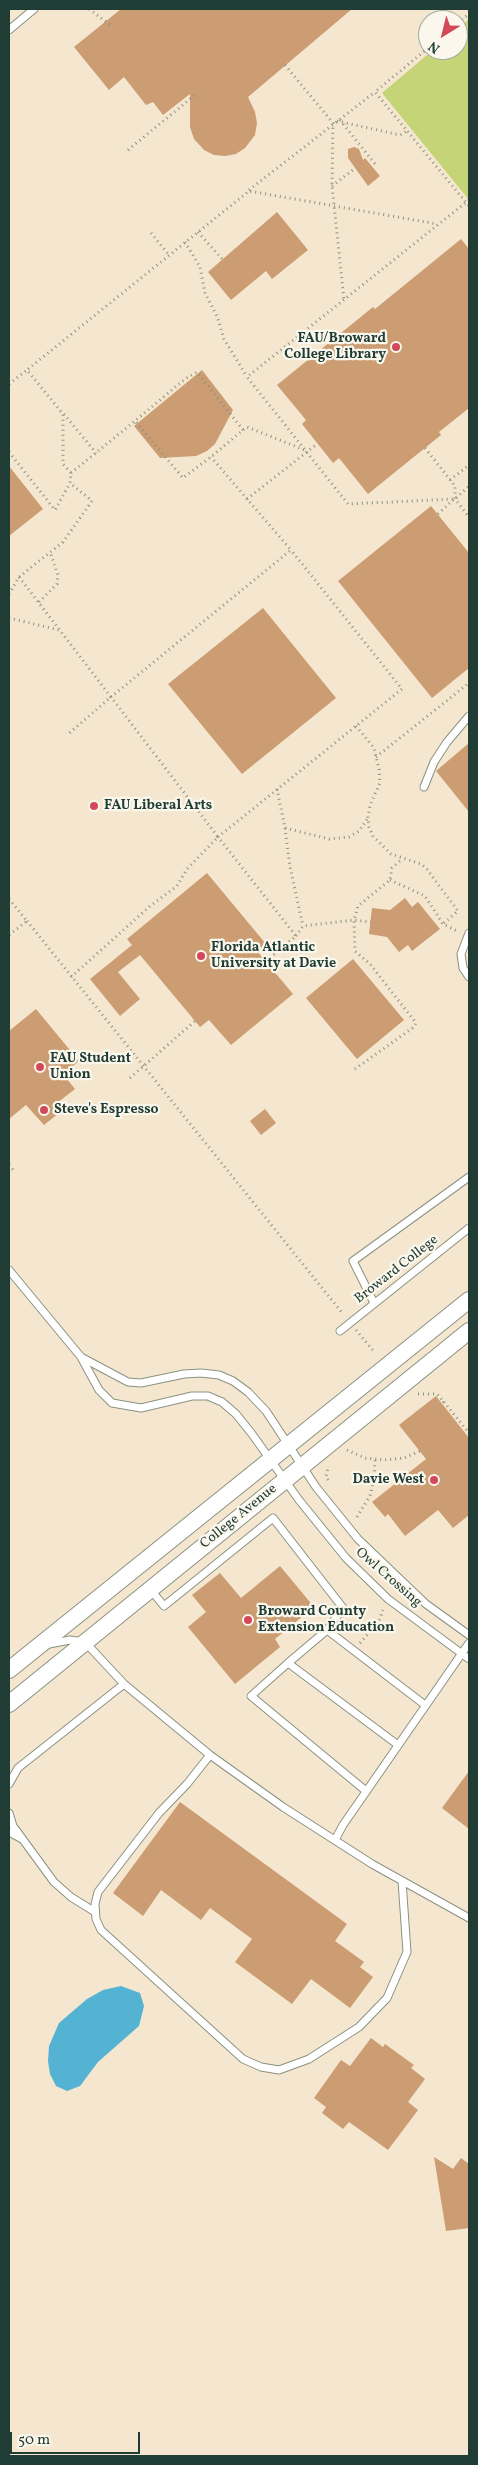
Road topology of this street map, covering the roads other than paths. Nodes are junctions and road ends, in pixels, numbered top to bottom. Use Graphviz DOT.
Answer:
graph roads {
  1 [pos="34,9"];
  2 [pos="9,30"];
  3 [pos="469,716"];
  4 [pos="424,787"];
  5 [pos="469,933"];
  6 [pos="469,977"];
  7 [pos="469,1177"];
  8 [pos="469,1228"];
  9 [pos="9,1270"];
  10 [pos="469,1300"];
  11 [pos="374,1304"];
  12 [pos="340,1331"];
  13 [pos="469,1331"];
  14 [pos="81,1357"];
  15 [pos="288,1445"];
  16 [pos="270,1459"];
  17 [pos="302,1467"];
  18 [pos="285,1480"];
  19 [pos="150,1589"];
  20 [pos="327,1630"];
  21 [pos="469,1635"];
  22 [pos="86,1642"];
  23 [pos="469,1643"];
  24 [pos="31,1652"];
  25 [pos="462,1653"];
  26 [pos="469,1659"];
  27 [pos="288,1663"];
  28 [pos="9,1670"];
  29 [pos="124,1684"];
  30 [pos="9,1704"];
  31 [pos="425,1705"];
  32 [pos="398,1745"];
  33 [pos="210,1755"];
  34 [pos="9,1784"];
  35 [pos="366,1791"];
  36 [pos="9,1813"];
  37 [pos="9,1832"];
  38 [pos="24,1840"];
  39 [pos="335,1840"];
  40 [pos="402,1881"];
  41 [pos="95,1912"];
  42 [pos="469,1918"];
  1 -- 2 [label="lane"];
  3 -- 4 [label="lane"];
  5 -- 6 [label="lane"];
  7 -- 11 [label="lane"];
  8 -- 11 [label="lane, Broward College"];
  9 -- 14 [label="lane"];
  10 -- 15 [label="street, College Avenue"];
  11 -- 12 [label="lane, Broward College"];
  13 -- 17 [label="street, College Avenue"];
  14 -- 15 [label="lane, Owl Crossing"];
  14 -- 16 [label="lane, Owl Crossing"];
  15 -- 16 [label="street, College Avenue"];
  15 -- 17 [label="lane, Owl Crossing"];
  16 -- 18 [label="lane, Owl Crossing"];
  16 -- 24 [label="street, College Avenue"];
  17 -- 18 [label="street, College Avenue"];
  17 -- 21 [label="lane, Owl Crossing"];
  18 -- 19 [label="street, College Avenue"];
  18 -- 25 [label="lane, Owl Crossing"];
  19 -- 20 [label="lane"];
  19 -- 22 [label="street, College Avenue"];
  20 -- 27 [label="lane"];
  20 -- 31 [label="lane"];
  22 -- 24 [label="lane"];
  22 -- 29 [label="lane"];
  22 -- 30 [label="street, College Avenue"];
  23 -- 25 [label="lane"];
  24 -- 28 [label="street, College Avenue"];
  25 -- 26 [label="lane, Owl Crossing"];
  25 -- 31 [label="lane"];
  27 -- 32 [label="lane"];
  27 -- 35 [label="lane"];
  29 -- 33 [label="lane"];
  29 -- 34 [label="lane"];
  31 -- 32 [label="lane"];
  32 -- 35 [label="lane"];
  33 -- 39 [label="lane"];
  33 -- 41 [label="lane"];
  35 -- 39 [label="lane"];
  36 -- 38 [label="lane"];
  37 -- 38 [label="lane"];
  38 -- 41 [label="lane"];
  39 -- 40 [label="lane"];
  40 -- 41 [label="lane"];
  40 -- 42 [label="lane"];
}
